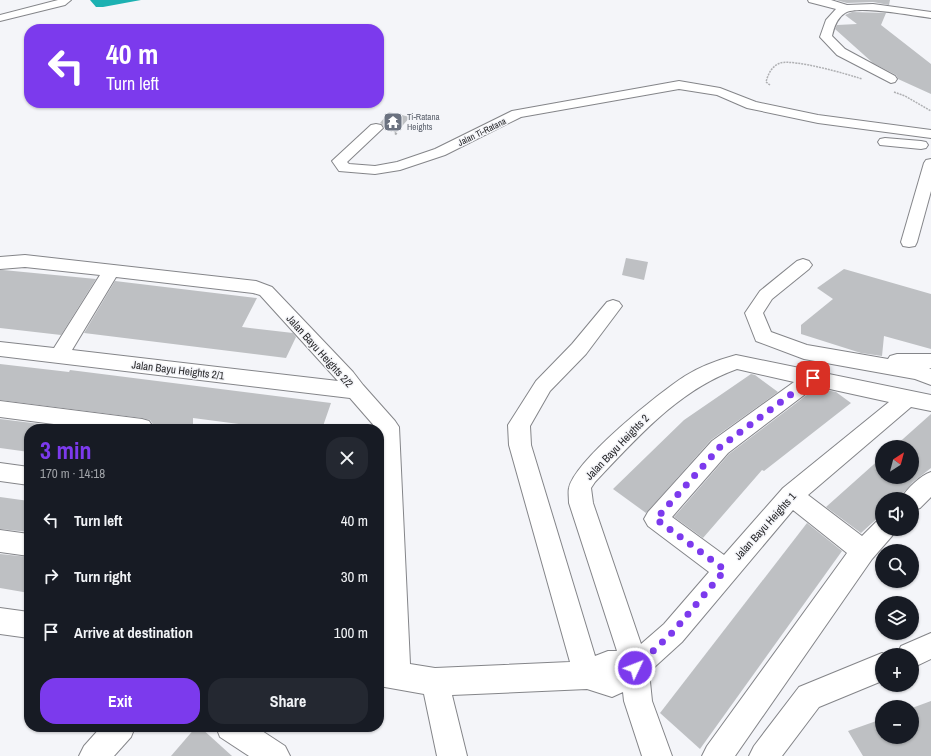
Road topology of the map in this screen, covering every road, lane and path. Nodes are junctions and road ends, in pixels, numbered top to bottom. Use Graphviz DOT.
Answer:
graph roads {
  1 [pos="66,0"];
  2 [pos="813,0"];
  3 [pos="895,0"];
  4 [pos="845,8"];
  5 [pos="931,8"];
  6 [pos="931,16"];
  7 [pos="0,18"];
  8 [pos="863,80"];
  9 [pos="770,85"];
  10 [pos="891,85"];
  11 [pos="931,111"];
  12 [pos="376,128"];
  13 [pos="885,142"];
  14 [pos="930,144"];
  15 [pos="931,163"];
  16 [pos="909,242"];
  17 [pos="0,263"];
  18 [pos="803,266"];
  19 [pos="111,271"];
  20 [pos="612,306"];
  21 [pos="0,349"];
  22 [pos="59,356"];
  23 [pos="931,361"];
  24 [pos="884,367"];
  25 [pos="931,377"];
  26 [pos="813,378"];
  27 [pos="356,391"];
  28 [pos="908,398"];
  29 [pos="931,403"];
  30 [pos="0,409"];
  31 [pos="118,424"];
  32 [pos="0,472"];
  33 [pos="24,475"];
  34 [pos="931,482"];
  35 [pos="919,494"];
  36 [pos="791,495"];
  37 [pos="877,536"];
  38 [pos="0,541"];
  39 [pos="24,545"];
  40 [pos="863,551"];
  41 [pos="725,570"];
  42 [pos="0,621"];
  43 [pos="24,624"];
  44 [pos="931,646"];
  45 [pos="919,651"];
  46 [pos="635,668"];
  47 [pos="875,670"];
  48 [pos="388,673"];
  49 [pos="587,675"];
  50 [pos="435,682"];
  51 [pos="116,732"];
  52 [pos="238,732"];
  53 [pos="94,756"];
  54 [pos="275,756"];
  55 [pos="452,756"];
  56 [pos="657,756"];
  57 [pos="717,756"];
  58 [pos="764,756"];
  1 -- 7 [label="street"];
  2 -- 4 [label="street"];
  3 -- 5 [label="street"];
  4 -- 6 [label="street"];
  4 -- 10 [label="street"];
  8 -- 9 [label="path"];
  10 -- 11 [label="path"];
  12 -- 14 [label="street, Jalan Ti-Ratana"];
  13 -- 14 [label="street"];
  15 -- 16 [label="street"];
  17 -- 19 [label="street, Jalan Bayu Heights 2/2"];
  18 -- 24 [label="street"];
  19 -- 22 [label="street"];
  19 -- 27 [label="street, Jalan Bayu Heights 2/2"];
  20 -- 49 [label="street"];
  21 -- 22 [label="street, Jalan Bayu Heights 2/1"];
  22 -- 27 [label="street, Jalan Bayu Heights 2/1"];
  23 -- 24 [label="street"];
  24 -- 25 [label="street"];
  26 -- 28 [label="street"];
  26 -- 41 [label="street"];
  26 -- 46 [label="street, Jalan Bayu Heights 2"];
  27 -- 48 [label="street, Jalan Bayu Heights 2/2"];
  28 -- 29 [label="street"];
  28 -- 36 [label="street, Jalan Bayu Heights 1"];
  30 -- 31 [label="street"];
  32 -- 33 [label="street"];
  34 -- 35 [label="street"];
  36 -- 40 [label="street"];
  36 -- 41 [label="street, Jalan Bayu Heights 1"];
  37 -- 40 [label="street"];
  38 -- 39 [label="street"];
  40 -- 57 [label="street"];
  41 -- 46 [label="street, Jalan Bayu Heights 1"];
  42 -- 43 [label="street"];
  44 -- 45 [label="street"];
  46 -- 49 [label="street, Jalan Bayu Heights 1"];
  46 -- 56 [label="street, Jalan Bayu Heights 2"];
  47 -- 58 [label="street"];
  48 -- 50 [label="street"];
  49 -- 50 [label="street"];
  50 -- 55 [label="street"];
  51 -- 53 [label="street"];
  52 -- 54 [label="street"];
}
